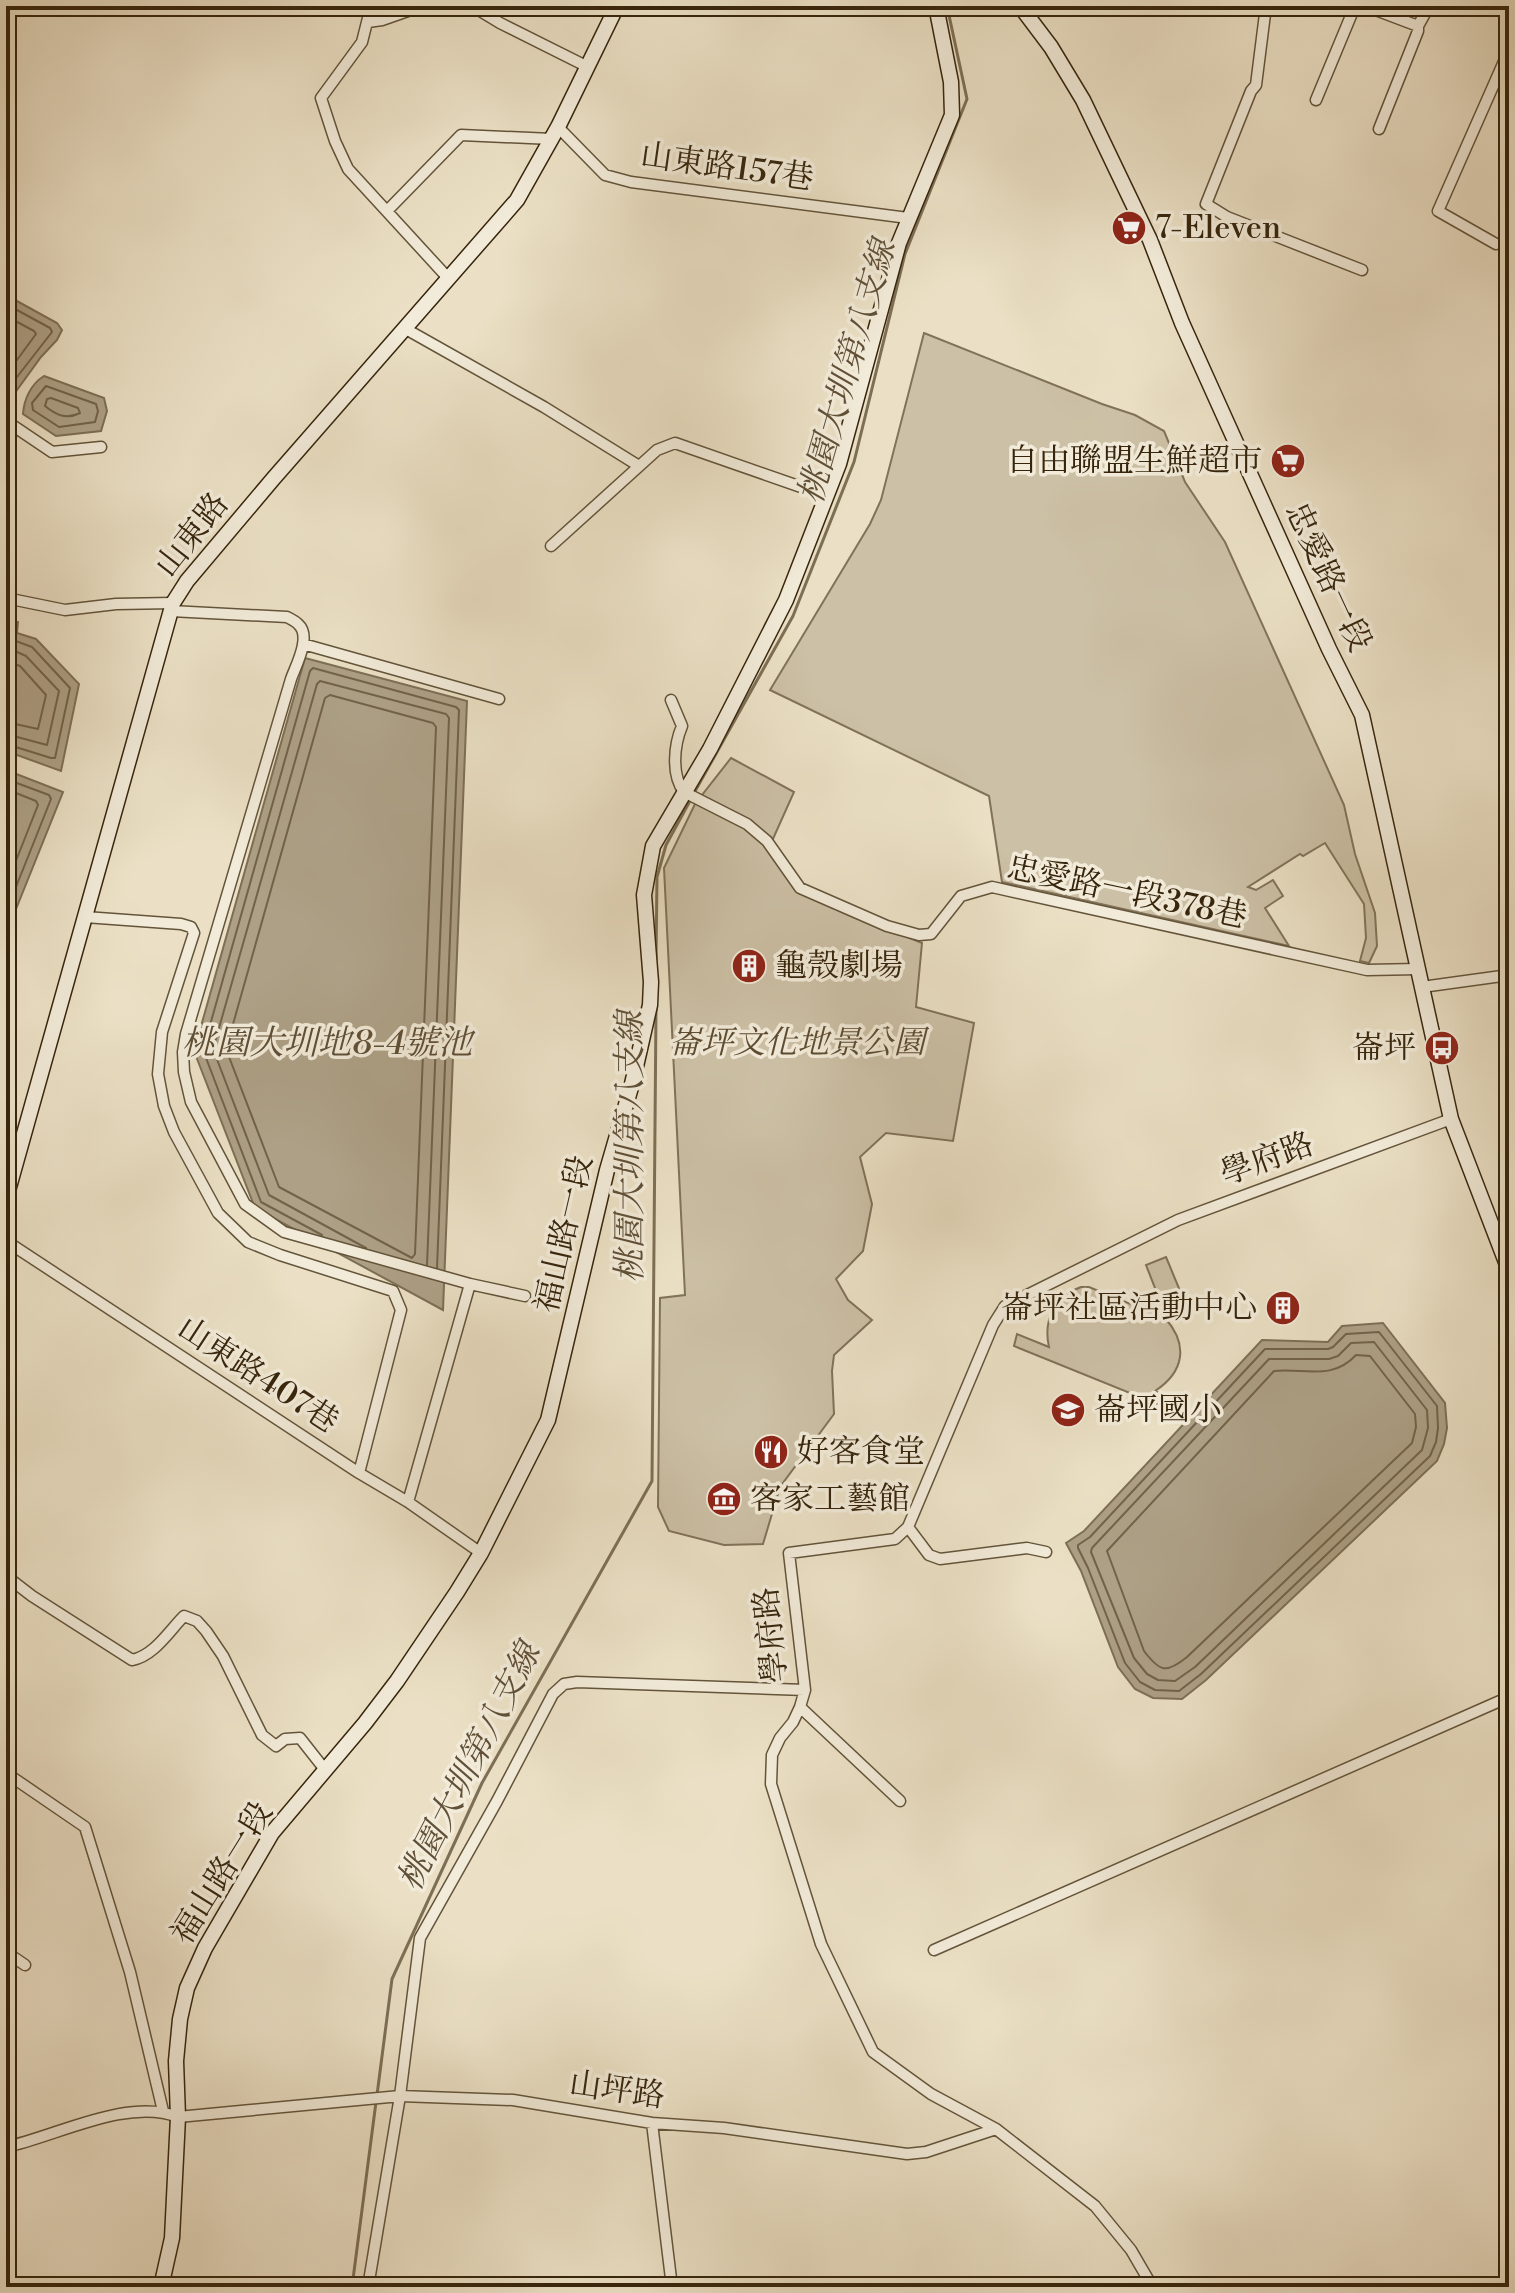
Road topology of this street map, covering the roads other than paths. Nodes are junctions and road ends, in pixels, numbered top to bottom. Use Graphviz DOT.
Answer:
graph roads {
  1 [pos="371,6"];
  2 [pos="422,6"];
  3 [pos="472,6"];
  4 [pos="617,6"];
  5 [pos="936,6"];
  6 [pos="1020,6"];
  7 [pos="1266,6"];
  8 [pos="1355,6"];
  9 [pos="1365,6"];
  10 [pos="1429,6"];
  11 [pos="368,22"];
  12 [pos="1418,26"];
  13 [pos="1509,50"];
  14 [pos="586,66"];
  15 [pos="1316,100"];
  16 [pos="1379,129"];
  17 [pos="555,133"];
  18 [pos="387,211"];
  19 [pos="908,218"];
  20 [pos="1496,244"];
  21 [pos="1362,270"];
  22 [pos="448,278"];
  23 [pos="404,328"];
  24 [pos="6,418"];
  25 [pos="101,447"];
  26 [pos="639,466"];
  27 [pos="827,496"];
  28 [pos="551,546"];
  29 [pos="6,598"];
  30 [pos="172,607"];
  31 [pos="303,644"];
  32 [pos="499,699"];
  33 [pos="671,700"];
  34 [pos="690,795"];
  35 [pos="85,917"];
  36 [pos="1418,969"];
  37 [pos="1509,975"];
  38 [pos="1422,987"];
  39 [pos="1451,1119"];
  40 [pos="6,1198"];
  41 [pos="6,1241"];
  42 [pos="1509,1270"];
  43 [pos="470,1284"];
  44 [pos="525,1296"];
  45 [pos="359,1473"];
  46 [pos="408,1502"];
  47 [pos="908,1527"];
  48 [pos="1046,1552"];
  49 [pos="481,1553"];
  50 [pos="6,1576"];
  51 [pos="805,1690"];
  52 [pos="1509,1697"];
  53 [pos="800,1707"];
  54 [pos="326,1771"];
  55 [pos="6,1773"];
  56 [pos="900,1801"];
  57 [pos="934,1950"];
  58 [pos="6,1952"];
  59 [pos="25,1965"];
  60 [pos="400,2096"];
  61 [pos="163,2111"];
  62 [pos="178,2117"];
  63 [pos="652,2123"];
  64 [pos="996,2129"];
  65 [pos="6,2147"];
  66 [pos="161,2287"];
  67 [pos="368,2287"];
  68 [pos="672,2287"];
  69 [pos="1155,2287"];
  1 -- 11 [label="street"];
  2 -- 11 [label="street"];
  3 -- 14 [label="street"];
  4 -- 14 [label="street, 山東路"];
  5 -- 19 [label="street, 福山路一段"];
  6 -- 36 [label="street, 忠愛路一段"];
  7 -- 21 [label="street"];
  8 -- 15 [label="street"];
  9 -- 12 [label="street"];
  10 -- 12 [label="street"];
  11 -- 18 [label="street"];
  12 -- 16 [label="street"];
  13 -- 20 [label="street"];
  14 -- 17 [label="street, 山東路"];
  17 -- 18 [label="street"];
  17 -- 19 [label="street, 山東路157巷"];
  17 -- 22 [label="street, 山東路"];
  18 -- 22 [label="street"];
  19 -- 27 [label="street, 福山路一段"];
  22 -- 23 [label="street, 山東路"];
  23 -- 26 [label="street"];
  23 -- 30 [label="street, 山東路"];
  24 -- 25 [label="street"];
  26 -- 27 [label="street"];
  26 -- 28 [label="street"];
  27 -- 34 [label="street, 福山路一段"];
  29 -- 30 [label="street"];
  30 -- 31 [label="street"];
  30 -- 35 [label="street, 山東路"];
  31 -- 32 [label="street"];
  31 -- 43 [label="street"];
  33 -- 34 [label="street"];
  34 -- 36 [label="street, 忠愛路一段378巷"];
  34 -- 49 [label="street, 福山路一段"];
  35 -- 40 [label="street, 山東路"];
  35 -- 45 [label="street"];
  36 -- 38 [label="street, 忠愛路一段"];
  37 -- 38 [label="street"];
  38 -- 39 [label="street, 忠愛路一段"];
  39 -- 42 [label="street, 忠愛路一段"];
  39 -- 47 [label="street, 學府路"];
  41 -- 45 [label="street, 山東路407巷"];
  43 -- 44 [label="street"];
  43 -- 46 [label="street"];
  45 -- 46 [label="street, 山東路407巷"];
  46 -- 49 [label="street, 山東路407巷"];
  47 -- 48 [label="street"];
  47 -- 51 [label="street, 學府路"];
  49 -- 54 [label="street, 福山路一段"];
  50 -- 54 [label="street"];
  51 -- 53 [label="street, 學府路"];
  51 -- 60 [label="street"];
  52 -- 57 [label="street"];
  53 -- 56 [label="street"];
  53 -- 64 [label="street, 學府路"];
  54 -- 62 [label="street, 福山路一段"];
  55 -- 61 [label="street"];
  58 -- 59 [label="street"];
  60 -- 62 [label="street, 山坪路"];
  60 -- 63 [label="street, 山坪路"];
  60 -- 67 [label="street"];
  61 -- 62 [label="street, 山坪路"];
  61 -- 65 [label="street, 山坪路"];
  62 -- 66 [label="street, 福山路一段"];
  63 -- 64 [label="street, 山坪路"];
  63 -- 68 [label="street"];
  64 -- 69 [label="street"];
}
